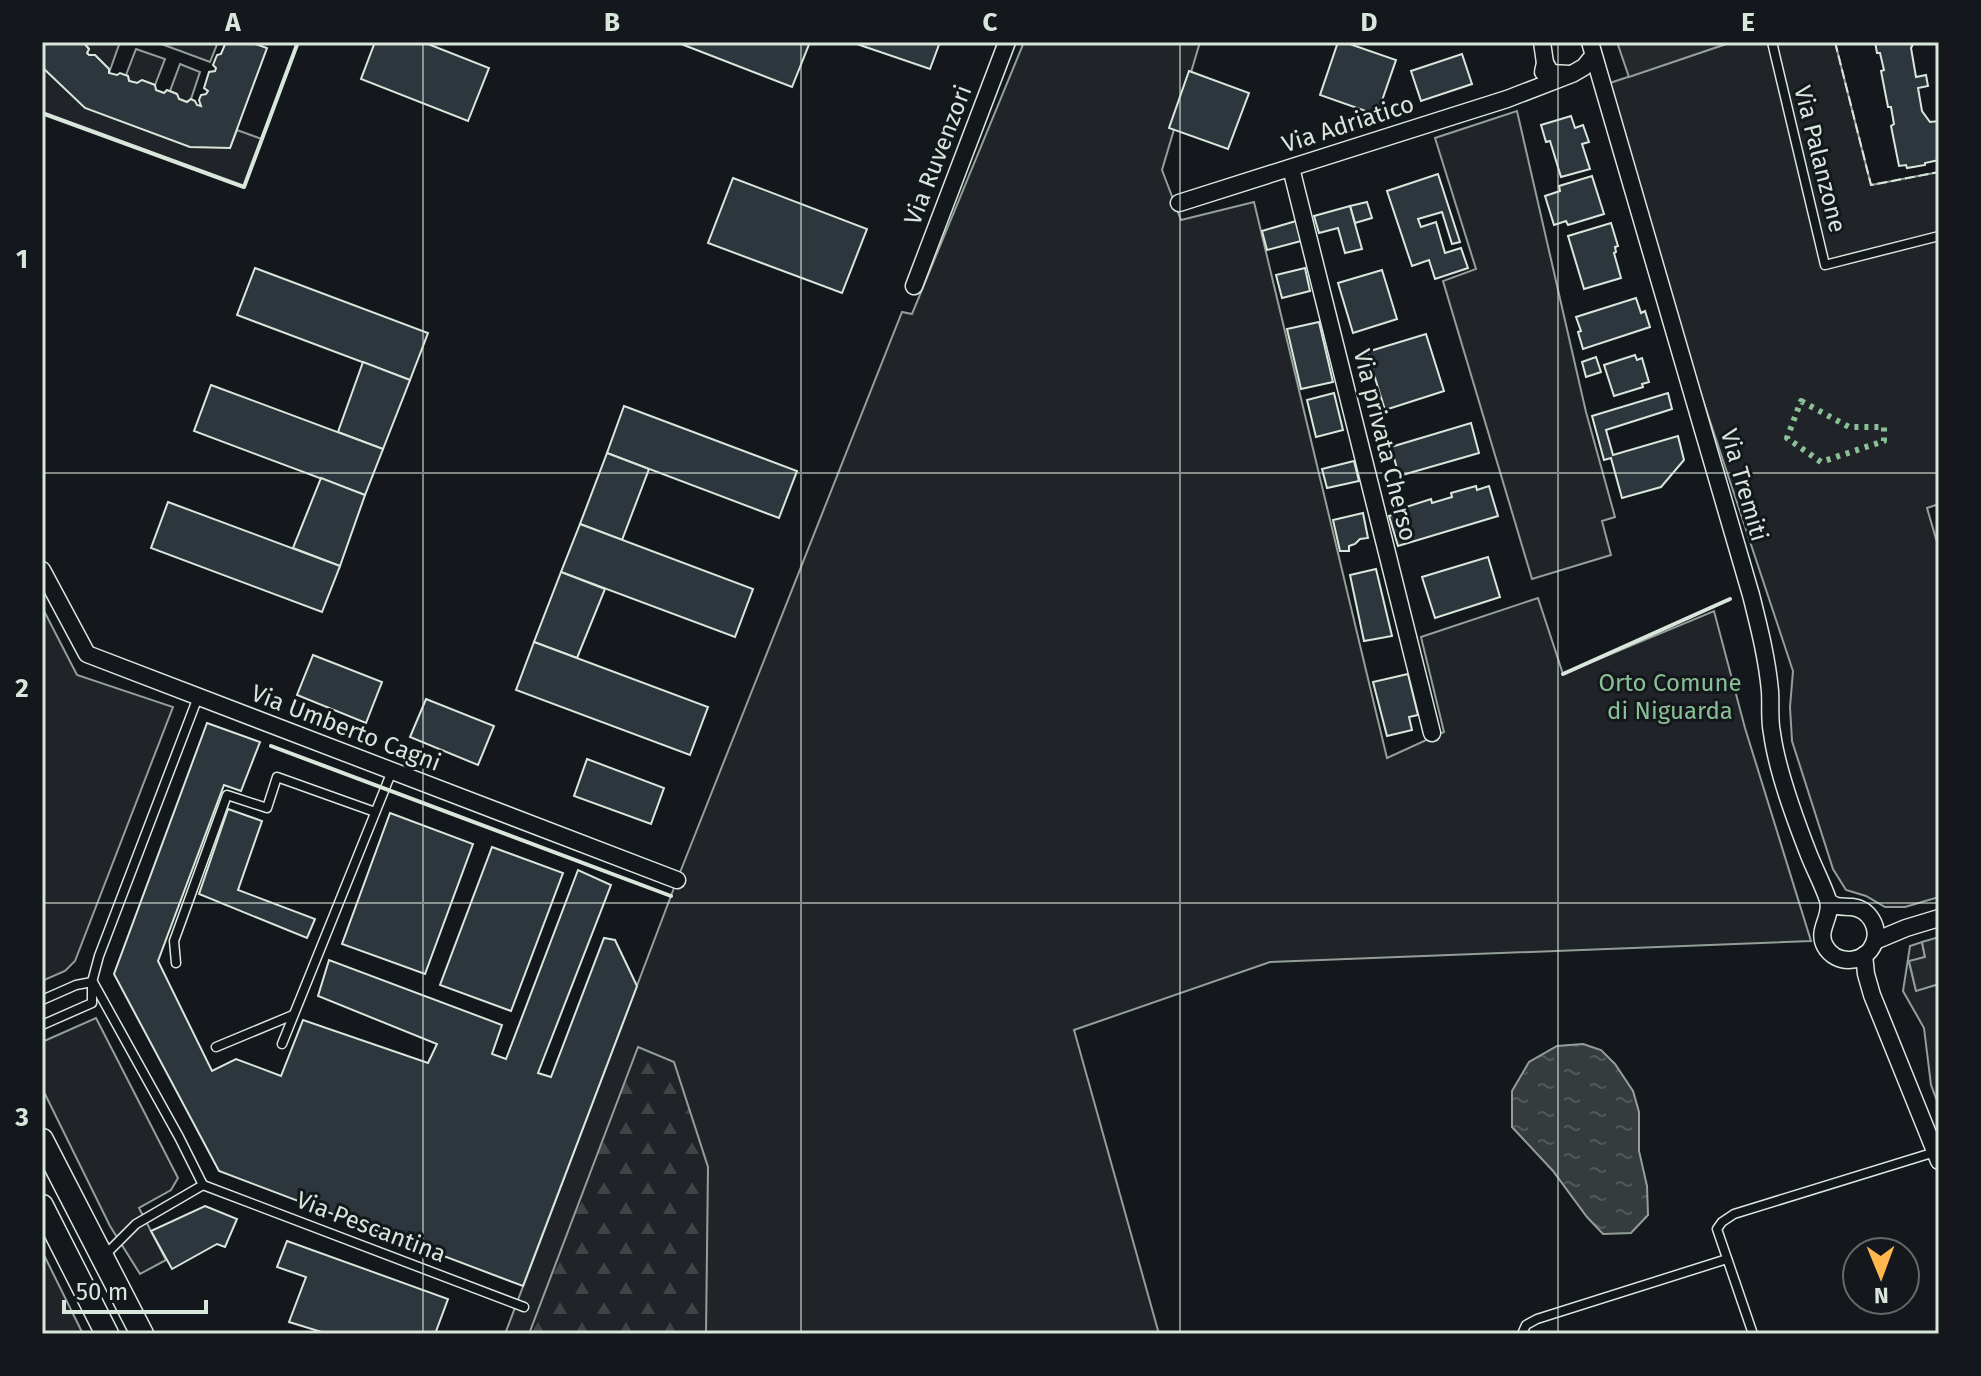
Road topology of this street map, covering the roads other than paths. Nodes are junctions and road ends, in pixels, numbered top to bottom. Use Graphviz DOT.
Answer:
graph roads {
  1 [pos="1007,42"];
  2 [pos="1542,42"];
  3 [pos="1772,42"];
  4 [pos="1591,49"];
  5 [pos="1545,63"];
  6 [pos="1572,74"];
  7 [pos="1600,83"];
  8 [pos="1531,90"];
  9 [pos="1291,168"];
  10 [pos="1179,203"];
  11 [pos="1939,236"];
  12 [pos="914,286"];
  13 [pos="42,570"];
  14 [pos="198,697"];
  15 [pos="1432,733"];
  16 [pos="392,771"];
  17 [pos="375,812"];
  18 [pos="677,880"];
  19 [pos="1833,909"];
  20 [pos="1939,918"];
  21 [pos="1874,932"];
  22 [pos="1858,958"];
  23 [pos="176,963"];
  24 [pos="92,982"];
  25 [pos="42,1000"];
  26 [pos="293,1015"];
  27 [pos="42,1025"];
  28 [pos="282,1044"];
  29 [pos="216,1047"];
  30 [pos="42,1140"];
  31 [pos="1937,1156"];
  32 [pos="203,1185"];
  33 [pos="42,1206"];
  34 [pos="103,1257"];
  35 [pos="1727,1259"];
  36 [pos="524,1307"];
  37 [pos="107,1334"];
  38 [pos="142,1334"];
  39 [pos="1522,1334"];
  40 [pos="1753,1334"];
  1 -- 12 [label="street, Via Ruvenzori"];
  2 -- 5 [label="street"];
  3 -- 11 [label="lane, Via Palanzone"];
  4 -- 6 [label="street, Via Adriatico"];
  4 -- 7 [label="street, Via Tremiti"];
  5 -- 6 [label="street"];
  5 -- 8 [label="street"];
  6 -- 7 [label="street"];
  6 -- 8 [label="street, Via Adriatico"];
  7 -- 19 [label="street, Via Tremiti"];
  8 -- 9 [label="street, Via Adriatico"];
  9 -- 10 [label="street, Via Adriatico"];
  9 -- 15 [label="street, Via privata Cherso"];
  13 -- 14 [label="street, Via Umberto Cagni"];
  14 -- 16 [label="street, Via Umberto Cagni"];
  14 -- 24 [label="lane"];
  16 -- 17 [label="lane"];
  16 -- 18 [label="street, Via Umberto Cagni"];
  17 -- 23 [label="lane"];
  17 -- 26 [label="lane"];
  19 -- 21 [label="street"];
  19 -- 22 [label="street, Via Tremiti"];
  20 -- 21 [label="street"];
  21 -- 22 [label="street"];
  22 -- 31 [label="street"];
  24 -- 25 [label="lane"];
  24 -- 27 [label="lane"];
  24 -- 32 [label="lane"];
  26 -- 28 [label="lane"];
  26 -- 29 [label="lane"];
  30 -- 34 [label="street"];
  31 -- 35 [label="lane"];
  32 -- 34 [label="lane"];
  32 -- 36 [label="lane, Via Pescantina"];
  33 -- 37 [label="street"];
  34 -- 38 [label="street"];
  35 -- 39 [label="lane"];
  35 -- 40 [label="lane"];
}
